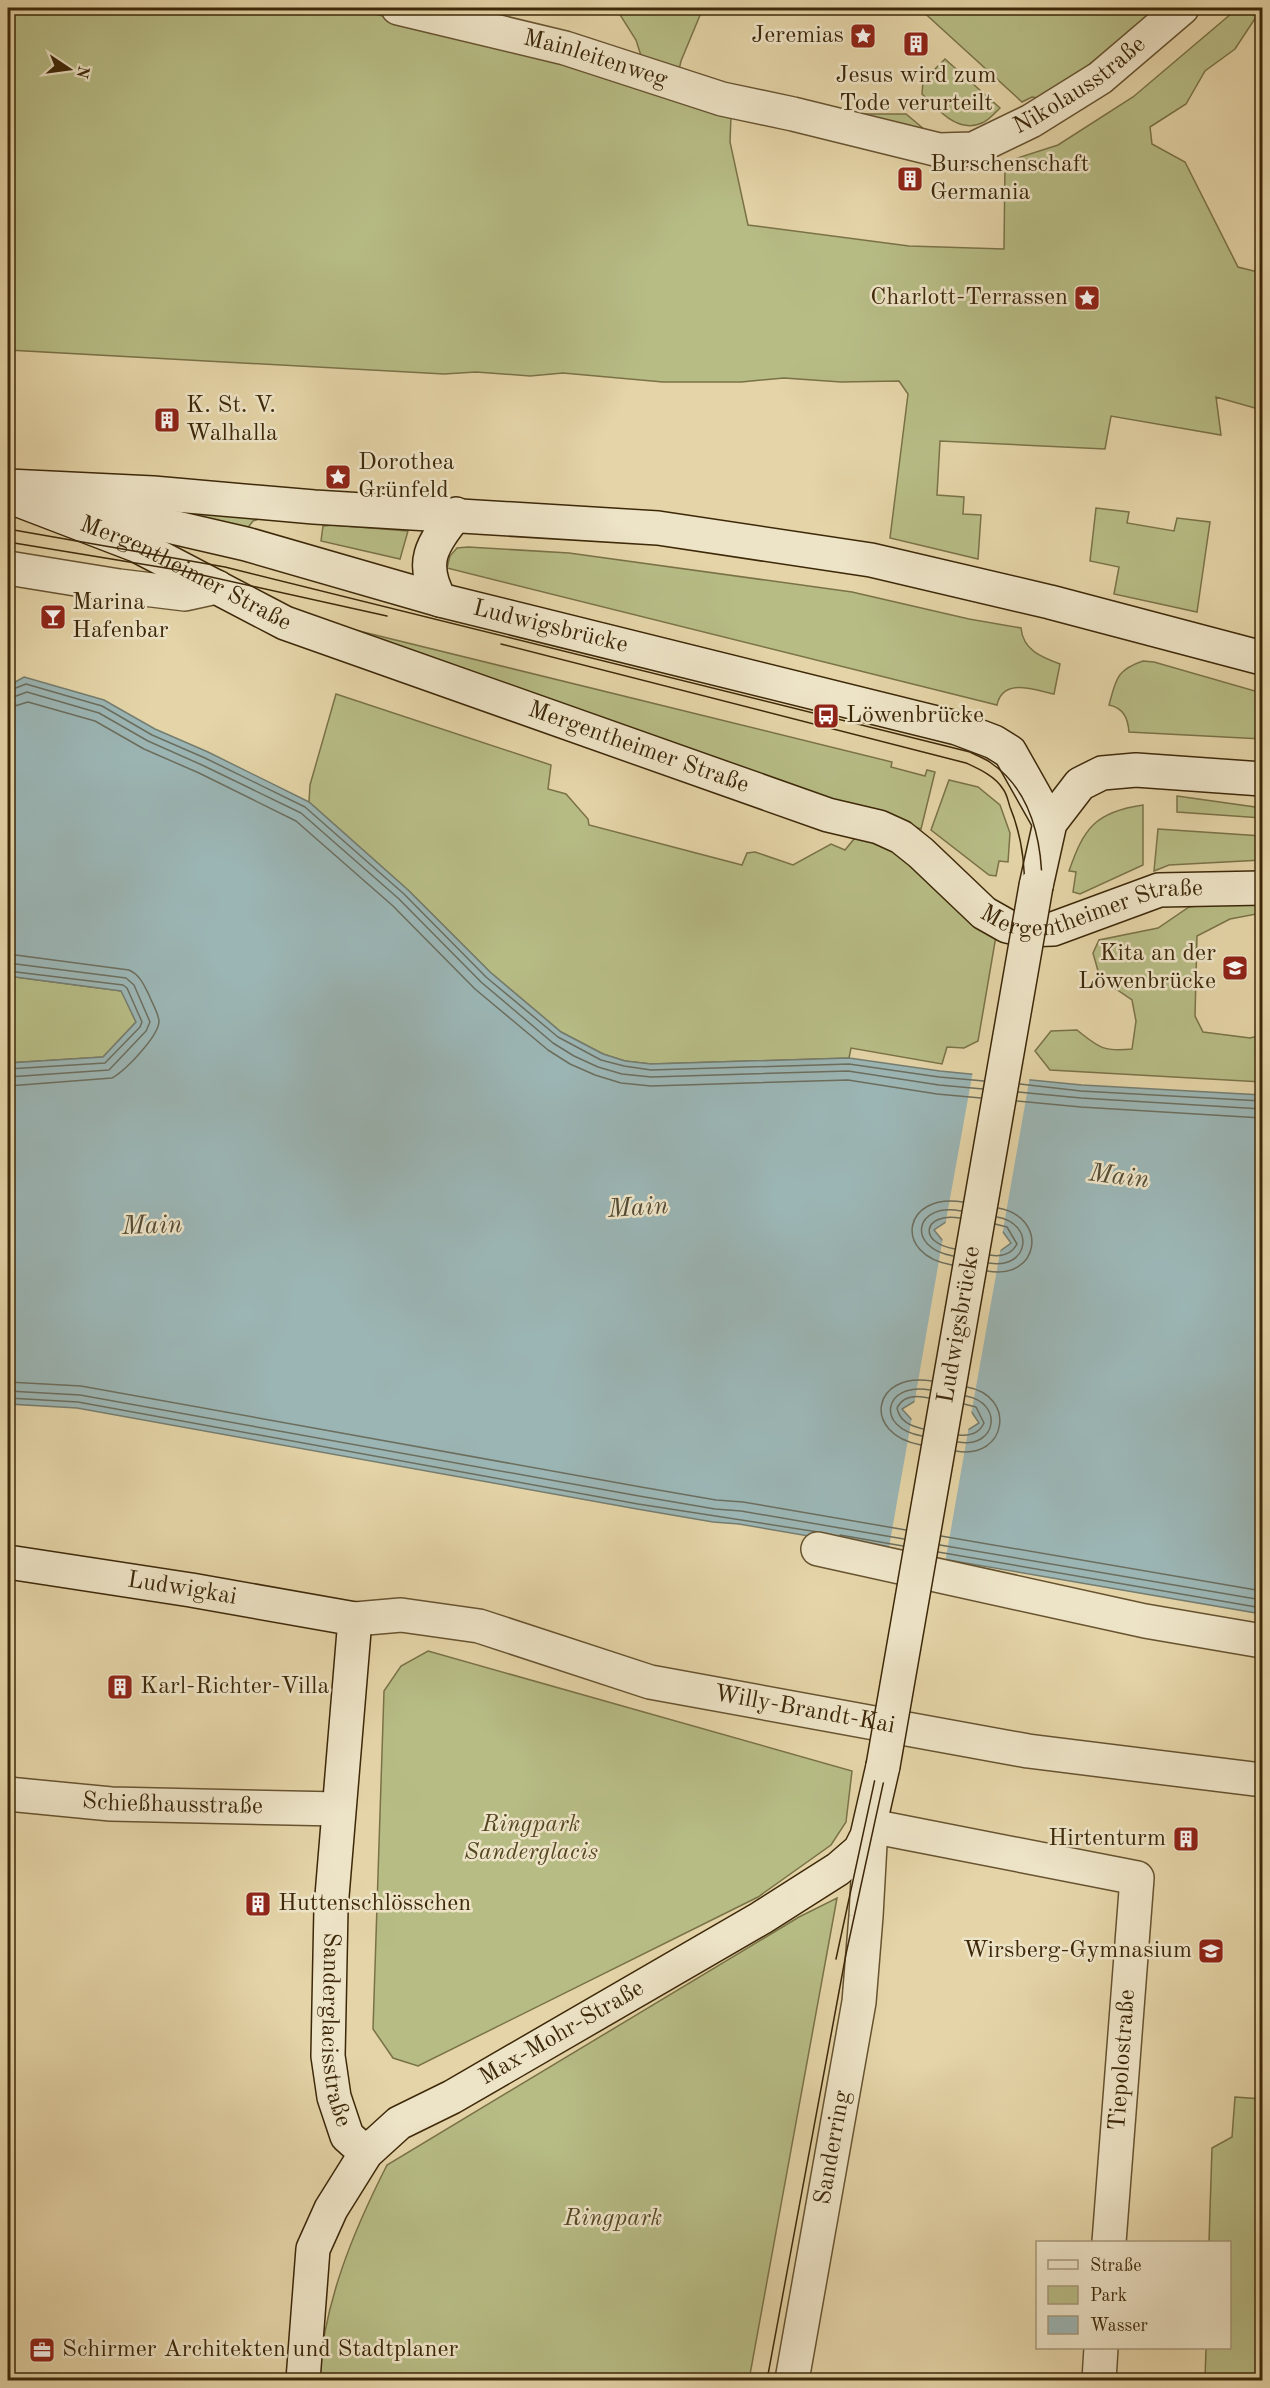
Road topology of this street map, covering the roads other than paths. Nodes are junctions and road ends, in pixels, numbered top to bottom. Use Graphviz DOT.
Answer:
graph roads {
  1 [pos="398,8"];
  2 [pos="1182,8"];
  3 [pos="794,114"];
  4 [pos="8,486"];
  5 [pos="8,492"];
  6 [pos="8,496"];
  7 [pos="314,507"];
  8 [pos="456,514"];
  9 [pos="246,544"];
  10 [pos="8,568"];
  11 [pos="217,587"];
  12 [pos="441,600"];
  13 [pos="1263,658"];
  14 [pos="1263,779"];
  15 [pos="1050,823"];
  16 [pos="1263,888"];
  17 [pos="818,1549"];
  18 [pos="8,1562"];
  19 [pos="355,1620"];
  20 [pos="1263,1641"];
  21 [pos="1263,1780"];
  22 [pos="8,1794"];
  23 [pos="338,1809"];
  24 [pos="871,1826"];
  25 [pos="838,1869"];
  26 [pos="866,1916"];
  27 [pos="366,2153"];
  28 [pos="1109,2241"];
  29 [pos="1101,2349"];
  30 [pos="303,2380"];
  31 [pos="792,2380"];
  32 [pos="1099,2380"];
  1 -- 3 [label="main road, Mainleitenweg"];
  2 -- 3 [label="main road, Nikolausstraße"];
  4 -- 7 [label="main road, Mergentheimer Straße"];
  5 -- 9 [label="main road, Ludwigsbrücke"];
  6 -- 11 [label="main road, Mergentheimer Straße"];
  7 -- 8 [label="main road, Mergentheimer Straße"];
  7 -- 9 [label="main road"];
  8 -- 12 [label="main road"];
  8 -- 13 [label="main road, Mergentheimer Straße"];
  9 -- 11 [label="main road"];
  9 -- 12 [label="main road, Ludwigsbrücke"];
  10 -- 11 [label="main road"];
  11 -- 16 [label="main road, Mergentheimer Straße"];
  12 -- 15 [label="main road, Ludwigsbrücke"];
  14 -- 15 [label="main road, Ludwigsbrücke"];
  15 -- 24 [label="main road, Ludwigsbrücke, bridge"];
  17 -- 20 [label="main road"];
  18 -- 19 [label="main road, Ludwigkai"];
  19 -- 21 [label="main road, Willy-Brandt-Kai"];
  19 -- 23 [label="main road, Sanderglacisstraße"];
  22 -- 23 [label="main road, Schießhausstraße"];
  23 -- 27 [label="main road, Sanderglacisstraße"];
  24 -- 25 [label="main road, Max-Mohr-Straße"];
  24 -- 26 [label="main road, Sanderring"];
  24 -- 28 [label="main road, Tiepolostraße"];
  25 -- 26 [label="main road"];
  25 -- 27 [label="main road, Max-Mohr-Straße"];
  26 -- 31 [label="main road, Sanderring"];
  27 -- 30 [label="main road, Sanderglacisstraße"];
  29 -- 32 [label="main road"];
}
